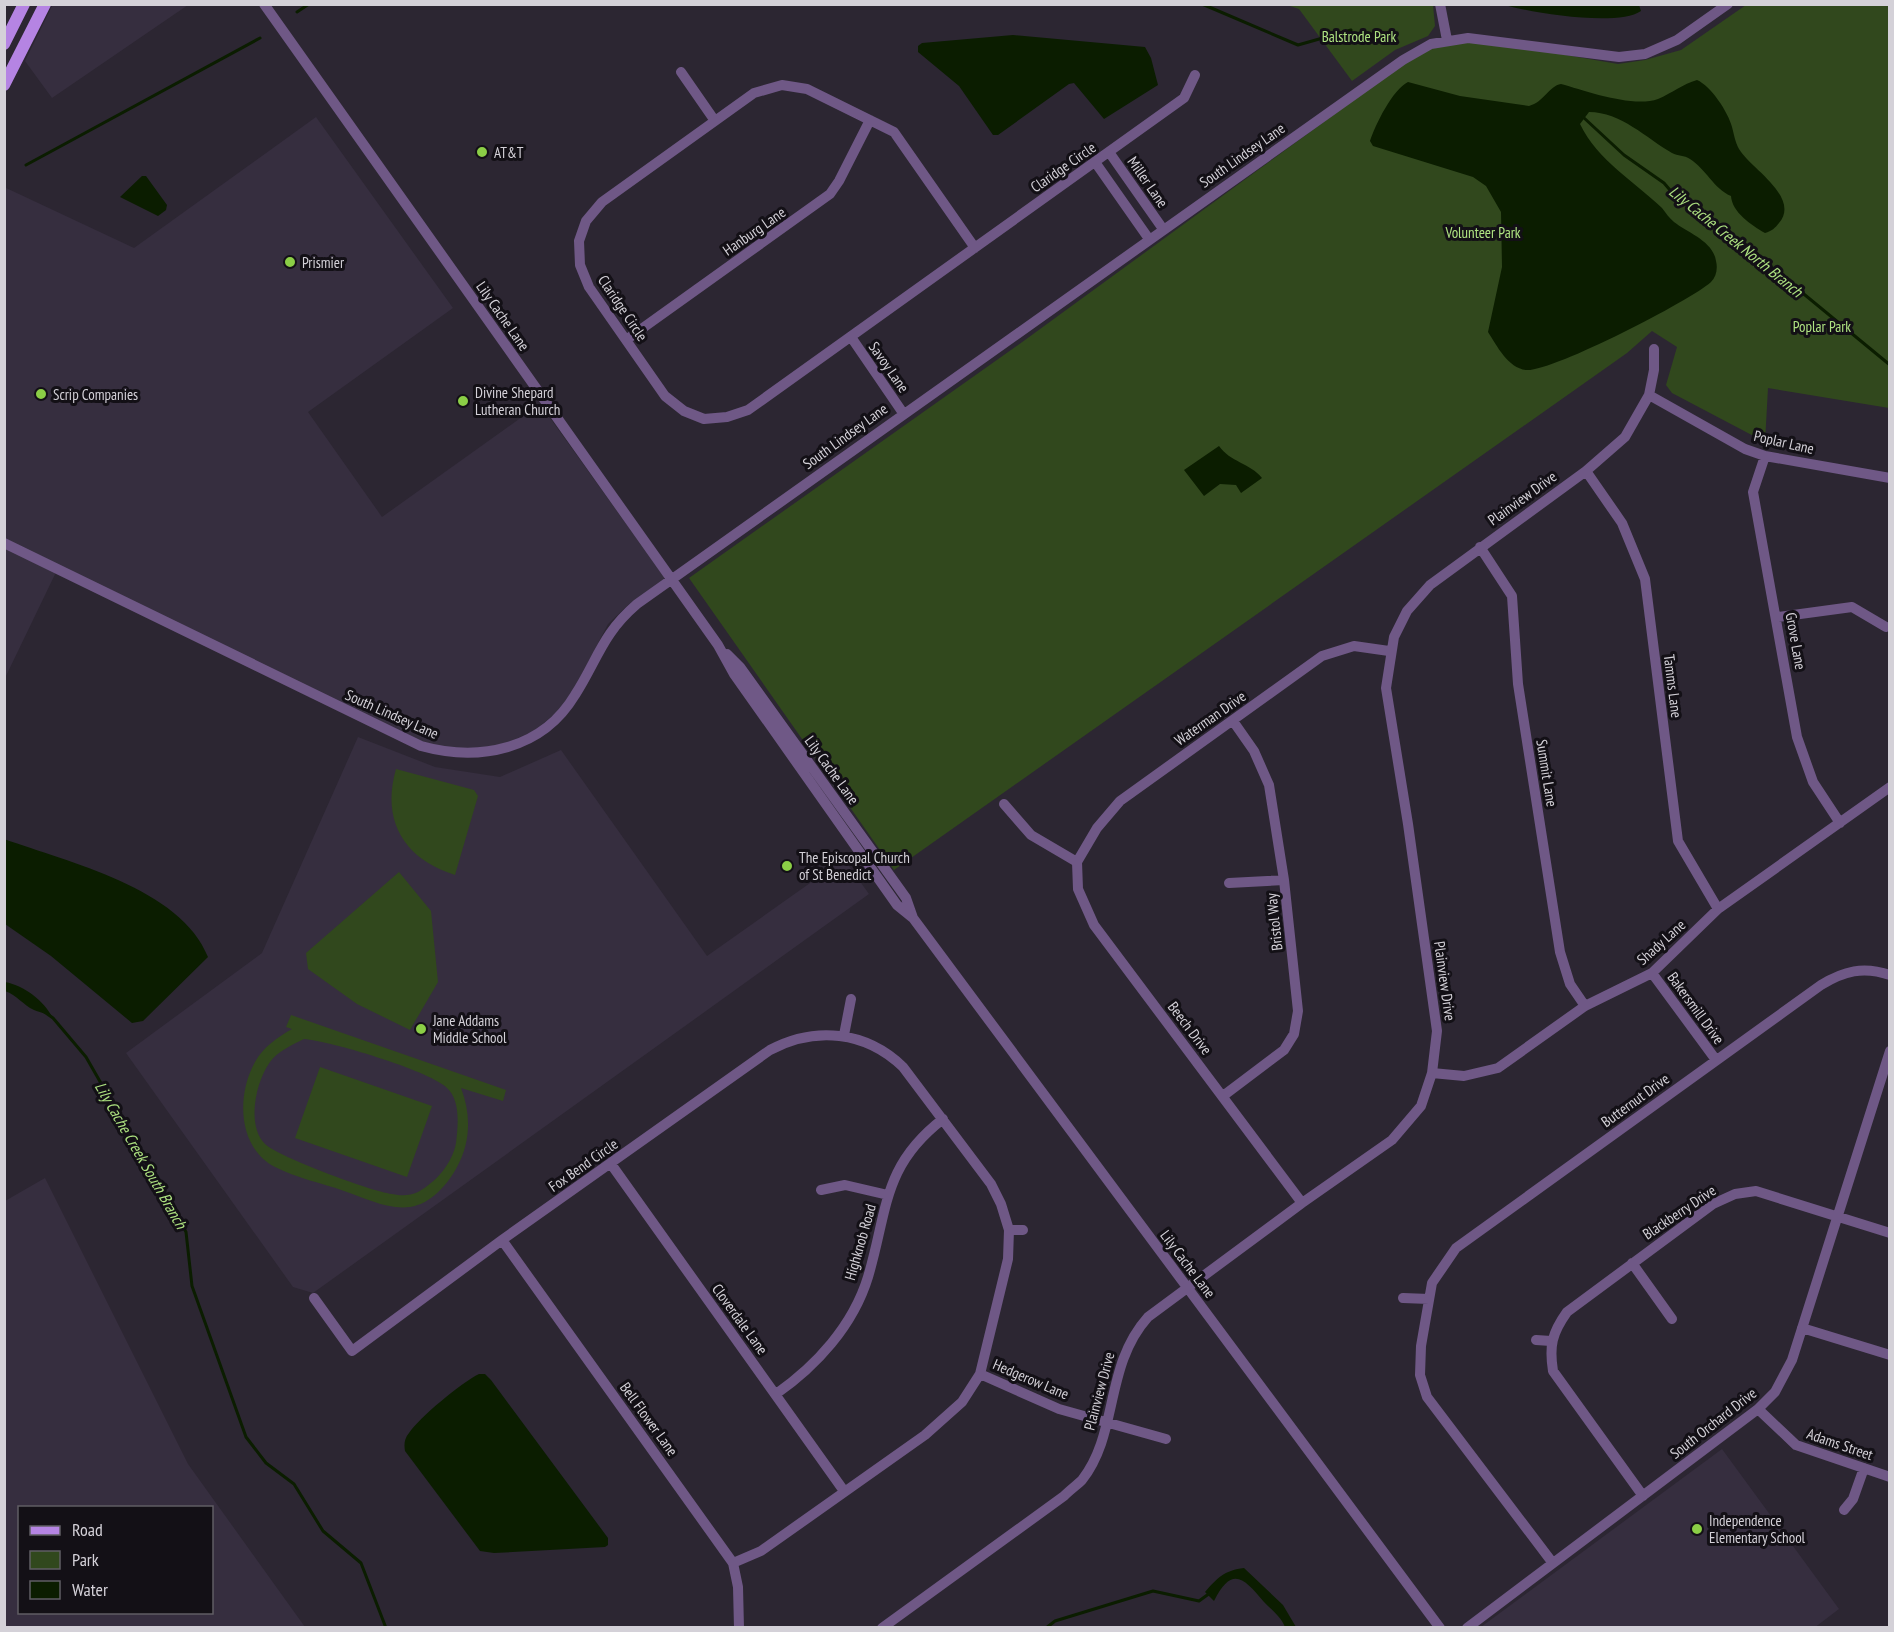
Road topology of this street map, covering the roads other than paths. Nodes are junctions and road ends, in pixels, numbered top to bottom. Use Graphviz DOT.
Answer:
graph roads {
  1 [pos="24,4"];
  2 [pos="45,4"];
  3 [pos="264,4"];
  4 [pos="1440,4"];
  5 [pos="1728,4"];
  6 [pos="1448,40"];
  7 [pos="4,44"];
  8 [pos="681,72"];
  9 [pos="1195,75"];
  10 [pos="4,85"];
  11 [pos="870,120"];
  12 [pos="715,121"];
  13 [pos="1109,152"];
  14 [pos="1095,162"];
  15 [pos="1163,229"];
  16 [pos="1149,239"];
  17 [pos="975,248"];
  18 [pos="851,337"];
  19 [pos="626,340"];
  20 [pos="1654,349"];
  21 [pos="1649,395"];
  22 [pos="903,413"];
  23 [pos="1765,456"];
  24 [pos="1586,471"];
  25 [pos="1890,478"];
  26 [pos="4,543"];
  27 [pos="1480,547"];
  28 [pos="672,580"];
  29 [pos="1778,617"];
  30 [pos="1886,627"];
  31 [pos="1389,651"];
  32 [pos="1233,721"];
  33 [pos="1890,787"];
  34 [pos="1004,804"];
  35 [pos="1840,823"];
  36 [pos="1077,862"];
  37 [pos="1284,879"];
  38 [pos="1229,883"];
  39 [pos="1718,909"];
  40 [pos="1652,973"];
  41 [pos="1890,975"];
  42 [pos="851,999"];
  43 [pos="1585,1006"];
  44 [pos="844,1035"];
  45 [pos="1890,1051"];
  46 [pos="1716,1060"];
  47 [pos="1432,1073"];
  48 [pos="1878,1089"];
  49 [pos="1890,1092"];
  50 [pos="1223,1096"];
  51 [pos="943,1119"];
  52 [pos="611,1164"];
  53 [pos="821,1190"];
  54 [pos="888,1195"];
  55 [pos="1302,1203"];
  56 [pos="1837,1216"];
  57 [pos="1009,1230"];
  58 [pos="1023,1230"];
  59 [pos="1890,1233"];
  60 [pos="502,1240"];
  61 [pos="1632,1263"];
  62 [pos="1187,1287"];
  63 [pos="314,1298"];
  64 [pos="1403,1298"];
  65 [pos="1429,1299"];
  66 [pos="1672,1319"];
  67 [pos="1802,1328"];
  68 [pos="1536,1340"];
  69 [pos="1551,1341"];
  70 [pos="1890,1355"];
  71 [pos="980,1374"];
  72 [pos="776,1394"];
  73 [pos="1758,1409"];
  74 [pos="1105,1422"];
  75 [pos="1166,1439"];
  76 [pos="1864,1468"];
  77 [pos="1890,1477"];
  78 [pos="844,1491"];
  79 [pos="1643,1496"];
  80 [pos="1844,1510"];
  81 [pos="1552,1562"];
  82 [pos="733,1563"];
  83 [pos="739,1628"];
  84 [pos="882,1628"];
  85 [pos="1440,1628"];
  86 [pos="1467,1628"];
  1 -- 7 [label="main road"];
  2 -- 10 [label="main road"];
  3 -- 28 [label="street, Lily Cache Lane"];
  4 -- 6 [label="street"];
  5 -- 6 [label="street, South Lindsey Lane"];
  6 -- 15 [label="street, South Lindsey Lane"];
  8 -- 12 [label="street"];
  9 -- 13 [label="street, Claridge Circle"];
  11 -- 12 [label="street, Claridge Circle"];
  11 -- 17 [label="street, Claridge Circle"];
  11 -- 19 [label="street, Hanburg Lane"];
  12 -- 19 [label="street, Claridge Circle"];
  13 -- 14 [label="street, Claridge Circle"];
  13 -- 15 [label="street, Miller Lane"];
  14 -- 16 [label="street"];
  14 -- 17 [label="street, Claridge Circle"];
  15 -- 16 [label="street, South Lindsey Lane"];
  16 -- 22 [label="street, South Lindsey Lane"];
  17 -- 18 [label="street, Claridge Circle"];
  18 -- 19 [label="street, Claridge Circle"];
  18 -- 22 [label="street, Savoy Lane"];
  20 -- 21 [label="street, Plainview Drive"];
  21 -- 23 [label="street, Poplar Lane"];
  21 -- 24 [label="street, Plainview Drive"];
  22 -- 28 [label="street, South Lindsey Lane"];
  23 -- 25 [label="street, Poplar Lane"];
  23 -- 29 [label="street, Grove Lane"];
  24 -- 27 [label="street, Plainview Drive"];
  24 -- 39 [label="street, Tamms Lane"];
  26 -- 28 [label="street, South Lindsey Lane"];
  27 -- 31 [label="street, Plainview Drive"];
  27 -- 43 [label="street, Summit Lane"];
  28 -- 62 [label="street, Lily Cache Lane"];
  29 -- 30 [label="street"];
  29 -- 35 [label="street, Grove Lane"];
  31 -- 32 [label="street, Waterman Drive"];
  31 -- 47 [label="street, Plainview Drive"];
  32 -- 36 [label="street, Waterman Drive"];
  32 -- 37 [label="street, Bristol Way"];
  33 -- 35 [label="street, Shady Lane"];
  34 -- 36 [label="street"];
  35 -- 39 [label="street, Shady Lane"];
  36 -- 50 [label="street, Beech Drive"];
  37 -- 38 [label="street"];
  37 -- 50 [label="street, Bristol Way"];
  39 -- 40 [label="street, Shady Lane"];
  40 -- 43 [label="street, Shady Lane"];
  40 -- 46 [label="street, Bakersmill Drive"];
  41 -- 46 [label="street, Butternut Drive"];
  42 -- 44 [label="street"];
  43 -- 47 [label="street, Shady Lane"];
  44 -- 51 [label="street, Fox Bend Circle"];
  44 -- 52 [label="street, Fox Bend Circle"];
  45 -- 48 [label="street, South Orchard Drive"];
  46 -- 65 [label="street, Butternut Drive"];
  47 -- 55 [label="street, Plainview Drive"];
  48 -- 49 [label="street"];
  48 -- 56 [label="street, South Orchard Drive"];
  50 -- 55 [label="street, Beech Drive"];
  51 -- 54 [label="street, Highknob Road"];
  51 -- 57 [label="street, Fox Bend Circle"];
  52 -- 60 [label="street, Fox Bend Circle"];
  52 -- 72 [label="street, Cloverdale Lane"];
  53 -- 54 [label="street"];
  54 -- 72 [label="street, Highknob Road"];
  55 -- 62 [label="street, Plainview Drive"];
  56 -- 59 [label="street, Blackberry Drive"];
  56 -- 61 [label="street, Blackberry Drive"];
  56 -- 67 [label="street, South Orchard Drive"];
  57 -- 58 [label="street"];
  57 -- 71 [label="street, Fox Bend Circle"];
  60 -- 63 [label="street, Fox Bend Circle"];
  60 -- 82 [label="street, Bell Flower Lane"];
  61 -- 66 [label="street"];
  61 -- 69 [label="street, Blackberry Drive"];
  62 -- 74 [label="street, Plainview Drive"];
  62 -- 85 [label="street, Lily Cache Lane"];
  64 -- 65 [label="street"];
  65 -- 81 [label="street, Butternut Drive"];
  67 -- 70 [label="street"];
  67 -- 73 [label="street, South Orchard Drive"];
  68 -- 69 [label="street"];
  69 -- 79 [label="street"];
  71 -- 74 [label="street, Hedgerow Lane"];
  71 -- 78 [label="street, Fox Bend Circle"];
  72 -- 78 [label="street, Cloverdale Lane"];
  73 -- 76 [label="street, Adams Street"];
  73 -- 79 [label="street, South Orchard Drive"];
  74 -- 75 [label="street, Hedgerow Lane"];
  74 -- 84 [label="street, Plainview Drive"];
  76 -- 77 [label="street, Adams Street"];
  76 -- 80 [label="street"];
  78 -- 82 [label="street, Fox Bend Circle"];
  79 -- 81 [label="street, South Orchard Drive"];
  81 -- 86 [label="street, South Orchard Drive"];
  82 -- 83 [label="street, Bell Flower Lane"];
}
